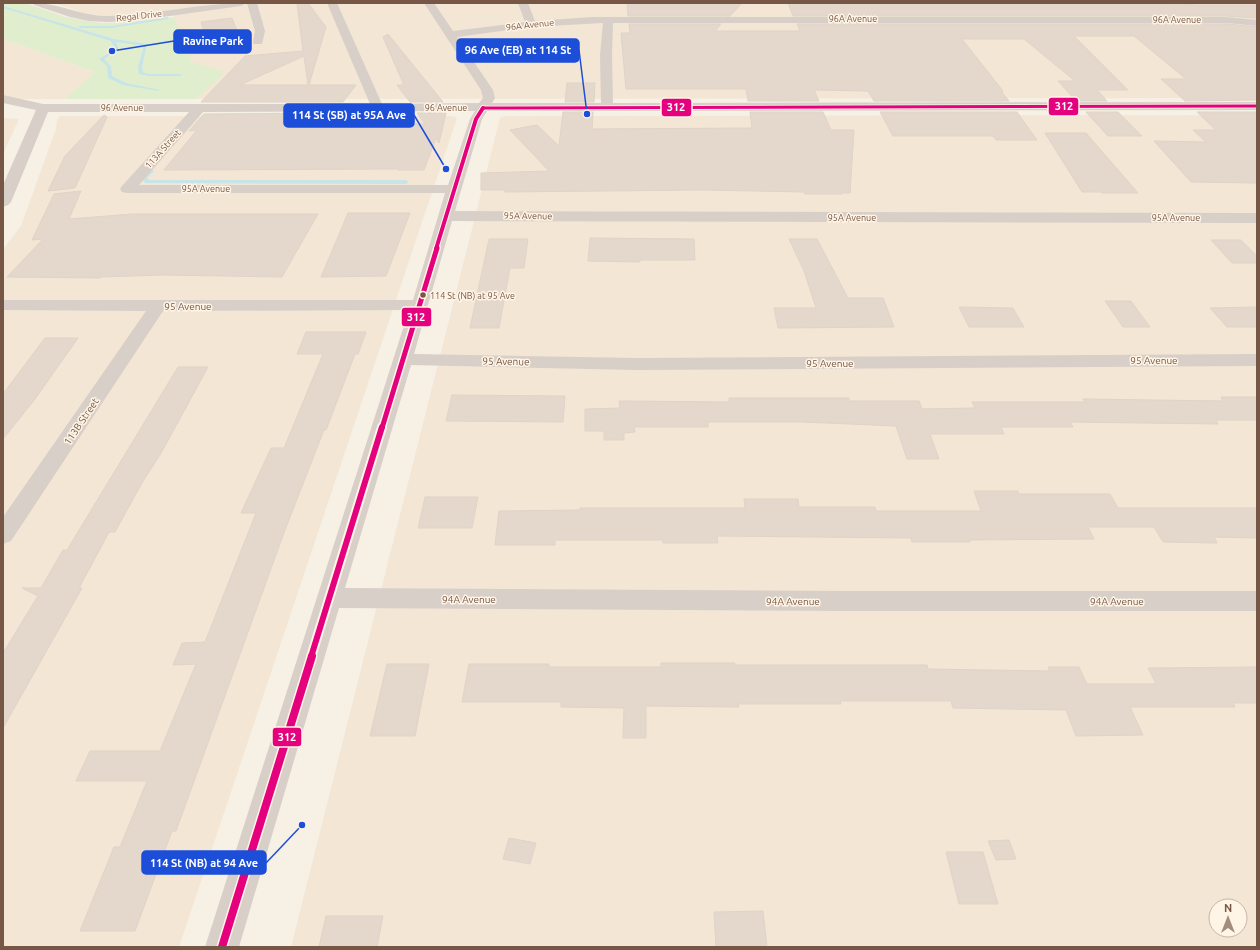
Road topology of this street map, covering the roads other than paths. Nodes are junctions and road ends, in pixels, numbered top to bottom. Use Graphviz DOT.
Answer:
graph roads {
  1 [pos="38,3"];
  2 [pos="241,3"];
  3 [pos="252,3"];
  4 [pos="332,3"];
  5 [pos="429,3"];
  6 [pos="523,3"];
  7 [pos="767,9"];
  8 [pos="1235,11"];
  9 [pos="770,19"];
  10 [pos="608,20"];
  11 [pos="1256,23"];
  12 [pos="532,24"];
  13 [pos="450,35"];
  14 [pos="258,42"];
  15 [pos="3,99"];
  16 [pos="1257,106"];
  17 [pos="607,107"];
  18 [pos="43,108"];
  19 [pos="199,108"];
  20 [pos="378,108"];
  21 [pos="483,108"];
  22 [pos="127,189"];
  23 [pos="454,189"];
  24 [pos="3,202"];
  25 [pos="447,216"];
  26 [pos="1257,218"];
  27 [pos="3,305"];
  28 [pos="420,305"];
  29 [pos="158,306"];
  30 [pos="403,360"];
  31 [pos="1257,360"];
  32 [pos="3,535"];
  33 [pos="329,598"];
  34 [pos="1257,601"];
  35 [pos="222,947"];
  1 -- 2 [label="street, Regal Drive"];
  3 -- 14 [label="street"];
  4 -- 20 [label="street"];
  5 -- 13 [label="street"];
  6 -- 12 [label="street"];
  7 -- 9 [label="street"];
  8 -- 11 [label="street"];
  9 -- 10 [label="street, 96A Avenue"];
  9 -- 11 [label="street, 96A Avenue"];
  10 -- 12 [label="street, 96A Avenue"];
  10 -- 17 [label="street"];
  12 -- 13 [label="street, 96A Avenue"];
  13 -- 21 [label="street"];
  15 -- 18 [label="street, 96 Avenue"];
  16 -- 17 [label="street, 96 Avenue"];
  17 -- 21 [label="street, 96 Avenue"];
  18 -- 19 [label="street, 96 Avenue"];
  18 -- 24 [label="street"];
  19 -- 20 [label="street, 96 Avenue"];
  19 -- 22 [label="street, 113A Street"];
  20 -- 21 [label="street, 96 Avenue"];
  21 -- 23 [label="street"];
  22 -- 23 [label="street, 95A Avenue"];
  23 -- 25 [label="street"];
  25 -- 26 [label="street, 95A Avenue"];
  25 -- 28 [label="street"];
  27 -- 29 [label="street, 95 Avenue"];
  28 -- 29 [label="street, 95 Avenue"];
  28 -- 30 [label="street"];
  29 -- 32 [label="street, 113B Street"];
  30 -- 31 [label="street, 95 Avenue"];
  30 -- 33 [label="street"];
  33 -- 34 [label="street, 94A Avenue"];
  33 -- 35 [label="street"];
}
